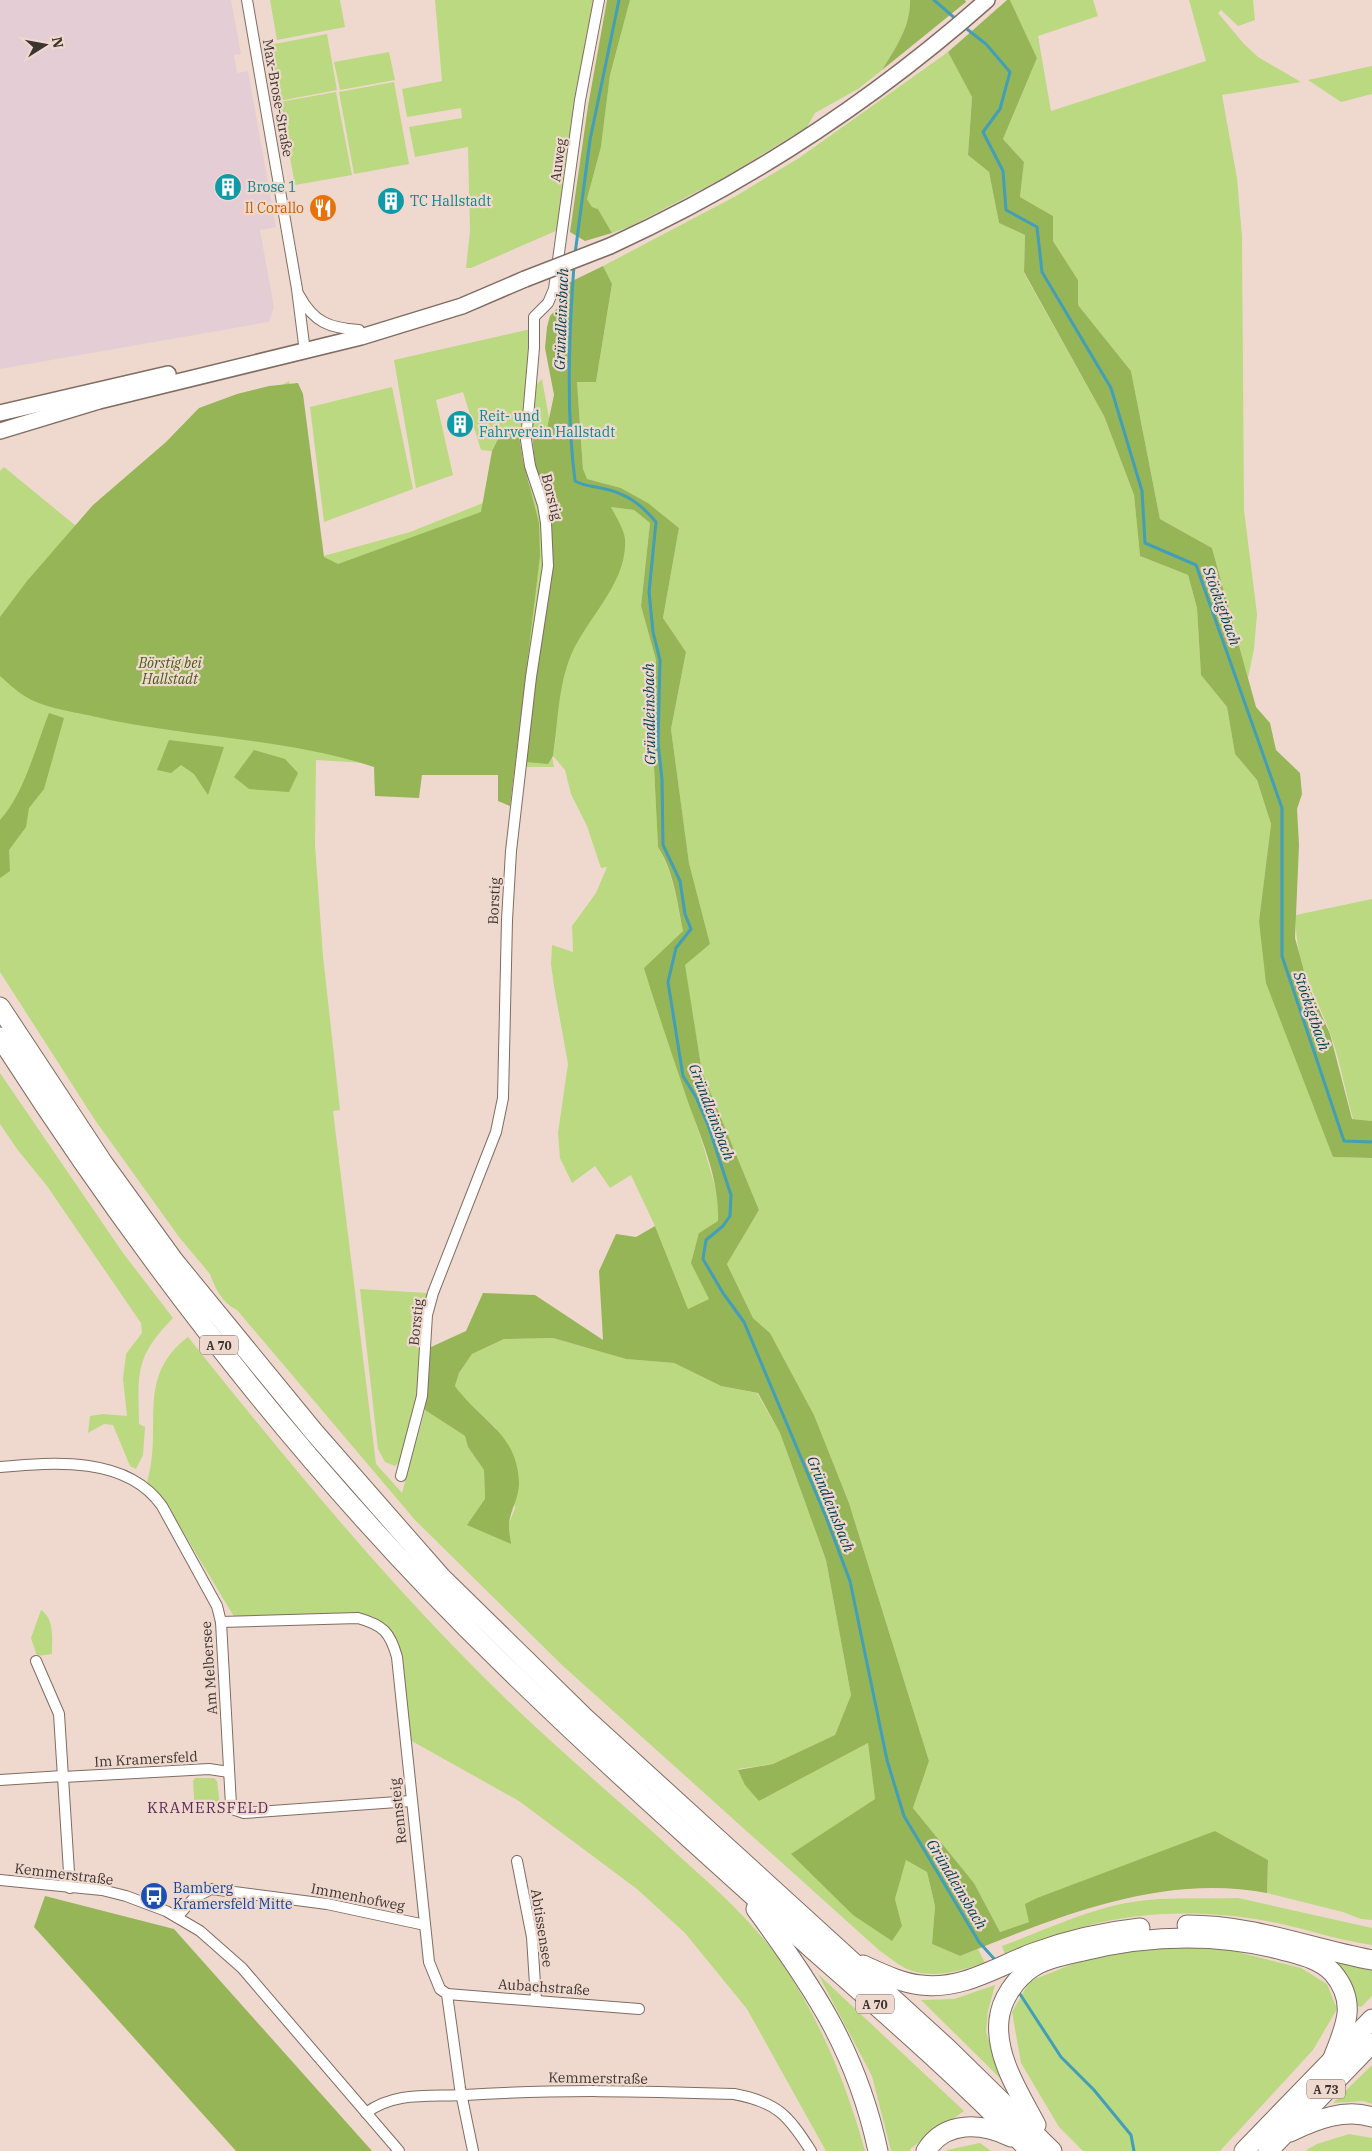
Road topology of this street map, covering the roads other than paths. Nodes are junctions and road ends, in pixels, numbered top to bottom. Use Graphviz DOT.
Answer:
graph roads {
  1 [pos="247,0"];
  2 [pos="599,0"];
  3 [pos="987,0"];
  4 [pos="499,289"];
  5 [pos="298,291"];
  6 [pos="534,317"];
  7 [pos="359,330"];
  8 [pos="304,348"];
  9 [pos="3,411"];
  10 [pos="0,431"];
  11 [pos="0,1007"];
  12 [pos="0,1037"];
  13 [pos="0,1467"];
  14 [pos="401,1476"];
  15 [pos="221,1622"];
  16 [pos="36,1661"];
  17 [pos="229,1772"];
  18 [pos="63,1776"];
  19 [pos="0,1780"];
  20 [pos="411,1801"];
  21 [pos="517,1861"];
  22 [pos="725,1871"];
  23 [pos="0,1880"];
  24 [pos="70,1888"];
  25 [pos="177,1917"];
  26 [pos="425,1925"];
  27 [pos="851,1960"];
  28 [pos="1372,1960"];
  29 [pos="1017,1969"];
  30 [pos="448,1994"];
  31 [pos="536,2000"];
  32 [pos="639,2009"];
  33 [pos="1372,2019"];
  34 [pos="1372,2042"];
  35 [pos="1333,2058"];
  36 [pos="462,2095"];
  37 [pos="366,2113"];
  38 [pos="1372,2117"];
  39 [pos="1280,2137"];
  40 [pos="1037,2147"];
  41 [pos="399,2151"];
  42 [pos="473,2151"];
  43 [pos="811,2151"];
  44 [pos="878,2151"];
  45 [pos="926,2151"];
  46 [pos="1244,2151"];
  47 [pos="1268,2151"];
  1 -- 5 [label="street, Max-Brose-Straße"];
  2 -- 6 [label="street, Auweg"];
  3 -- 4 [label="main road, bridge"];
  4 -- 7 [label="main road"];
  4 -- 8 [label="main road"];
  5 -- 7 [label="street"];
  5 -- 8 [label="street, Max-Brose-Straße"];
  6 -- 14 [label="street, Borstig"];
  7 -- 8 [label="main road"];
  8 -- 9 [label="main road"];
  8 -- 10 [label="main road"];
  11 -- 27 [label="highway, A 70"];
  12 -- 22 [label="highway, A 70"];
  13 -- 15 [label="street, Am Melbersee"];
  15 -- 17 [label="street, Am Melbersee"];
  15 -- 20 [label="street, Rennsteig"];
  16 -- 18 [label="street"];
  17 -- 18 [label="street, Im Kramersfeld"];
  17 -- 20 [label="street, Am Melbersee"];
  18 -- 19 [label="street, Im Kramersfeld"];
  18 -- 24 [label="street"];
  20 -- 26 [label="street, Rennsteig"];
  21 -- 31 [label="street, Abtissensee"];
  22 -- 40 [label="highway, A 70"];
  22 -- 44 [label="highway"];
  23 -- 24 [label="street, Kemmerstraße"];
  24 -- 25 [label="street, Kemmerstraße"];
  25 -- 26 [label="street, Immenhofweg"];
  25 -- 37 [label="street, Kemmerstraße"];
  26 -- 30 [label="street, Rennsteig"];
  27 -- 29 [label="highway"];
  27 -- 40 [label="highway, A 70"];
  28 -- 29 [label="highway"];
  29 -- 35 [label="highway"];
  29 -- 40 [label="highway"];
  30 -- 31 [label="street, Aubachstraße"];
  30 -- 36 [label="street, Rennsteig"];
  31 -- 32 [label="street, Aubachstraße"];
  33 -- 35 [label="highway, A 73"];
  34 -- 39 [label="highway, A 73"];
  35 -- 46 [label="highway, A 73"];
  36 -- 37 [label="street, Kemmerstraße"];
  36 -- 42 [label="street, Rennsteig"];
  36 -- 43 [label="street, Kemmerstraße"];
  37 -- 41 [label="street, Kemmerstraße"];
  38 -- 39 [label="highway"];
  39 -- 47 [label="highway, A 73"];
  40 -- 45 [label="highway"];
}
